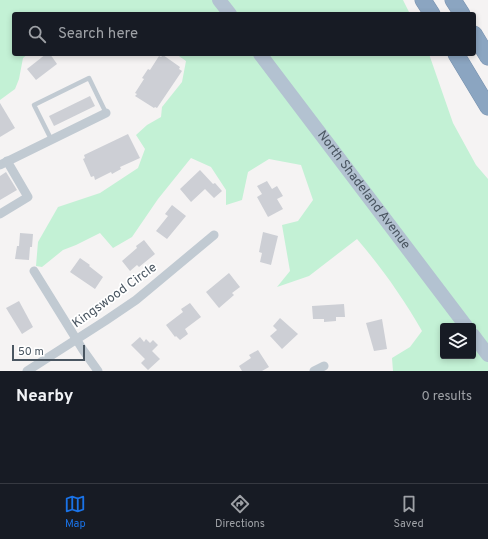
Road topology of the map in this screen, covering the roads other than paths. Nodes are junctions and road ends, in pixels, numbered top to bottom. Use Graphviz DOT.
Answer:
graph roads {
  1 [pos="219,0"];
  2 [pos="423,0"];
  3 [pos="453,0"];
  4 [pos="228,12"];
  5 [pos="431,12"];
  6 [pos="461,12"];
  7 [pos="476,37"];
  8 [pos="262,56"];
  9 [pos="457,56"];
  10 [pos="488,56"];
  11 [pos="488,106"];
  12 [pos="106,113"];
  13 [pos="51,139"];
  14 [pos="4,163"];
  15 [pos="0,214"];
  16 [pos="214,235"];
  17 [pos="34,271"];
  18 [pos="464,323"];
  19 [pos="476,339"];
  20 [pos="77,340"];
  21 [pos="488,355"];
  22 [pos="324,366"];
  23 [pos="27,371"];
  24 [pos="98,371"];
  25 [pos="314,371"];
  1 -- 4 [label="main road"];
  2 -- 5 [label="highway"];
  3 -- 6 [label="highway"];
  7 -- 10 [label="highway"];
  8 -- 18 [label="main road, North Shadeland Avenue"];
  9 -- 11 [label="highway"];
  12 -- 13 [label="street"];
  12 -- 13 [label="lane"];
  13 -- 14 [label="street"];
  14 -- 15 [label="street"];
  16 -- 20 [label="street, Kingswood Circle"];
  17 -- 20 [label="street"];
  19 -- 21 [label="main road"];
  20 -- 23 [label="street, Kingswood Circle"];
  20 -- 24 [label="street"];
  22 -- 25 [label="street"];
}
